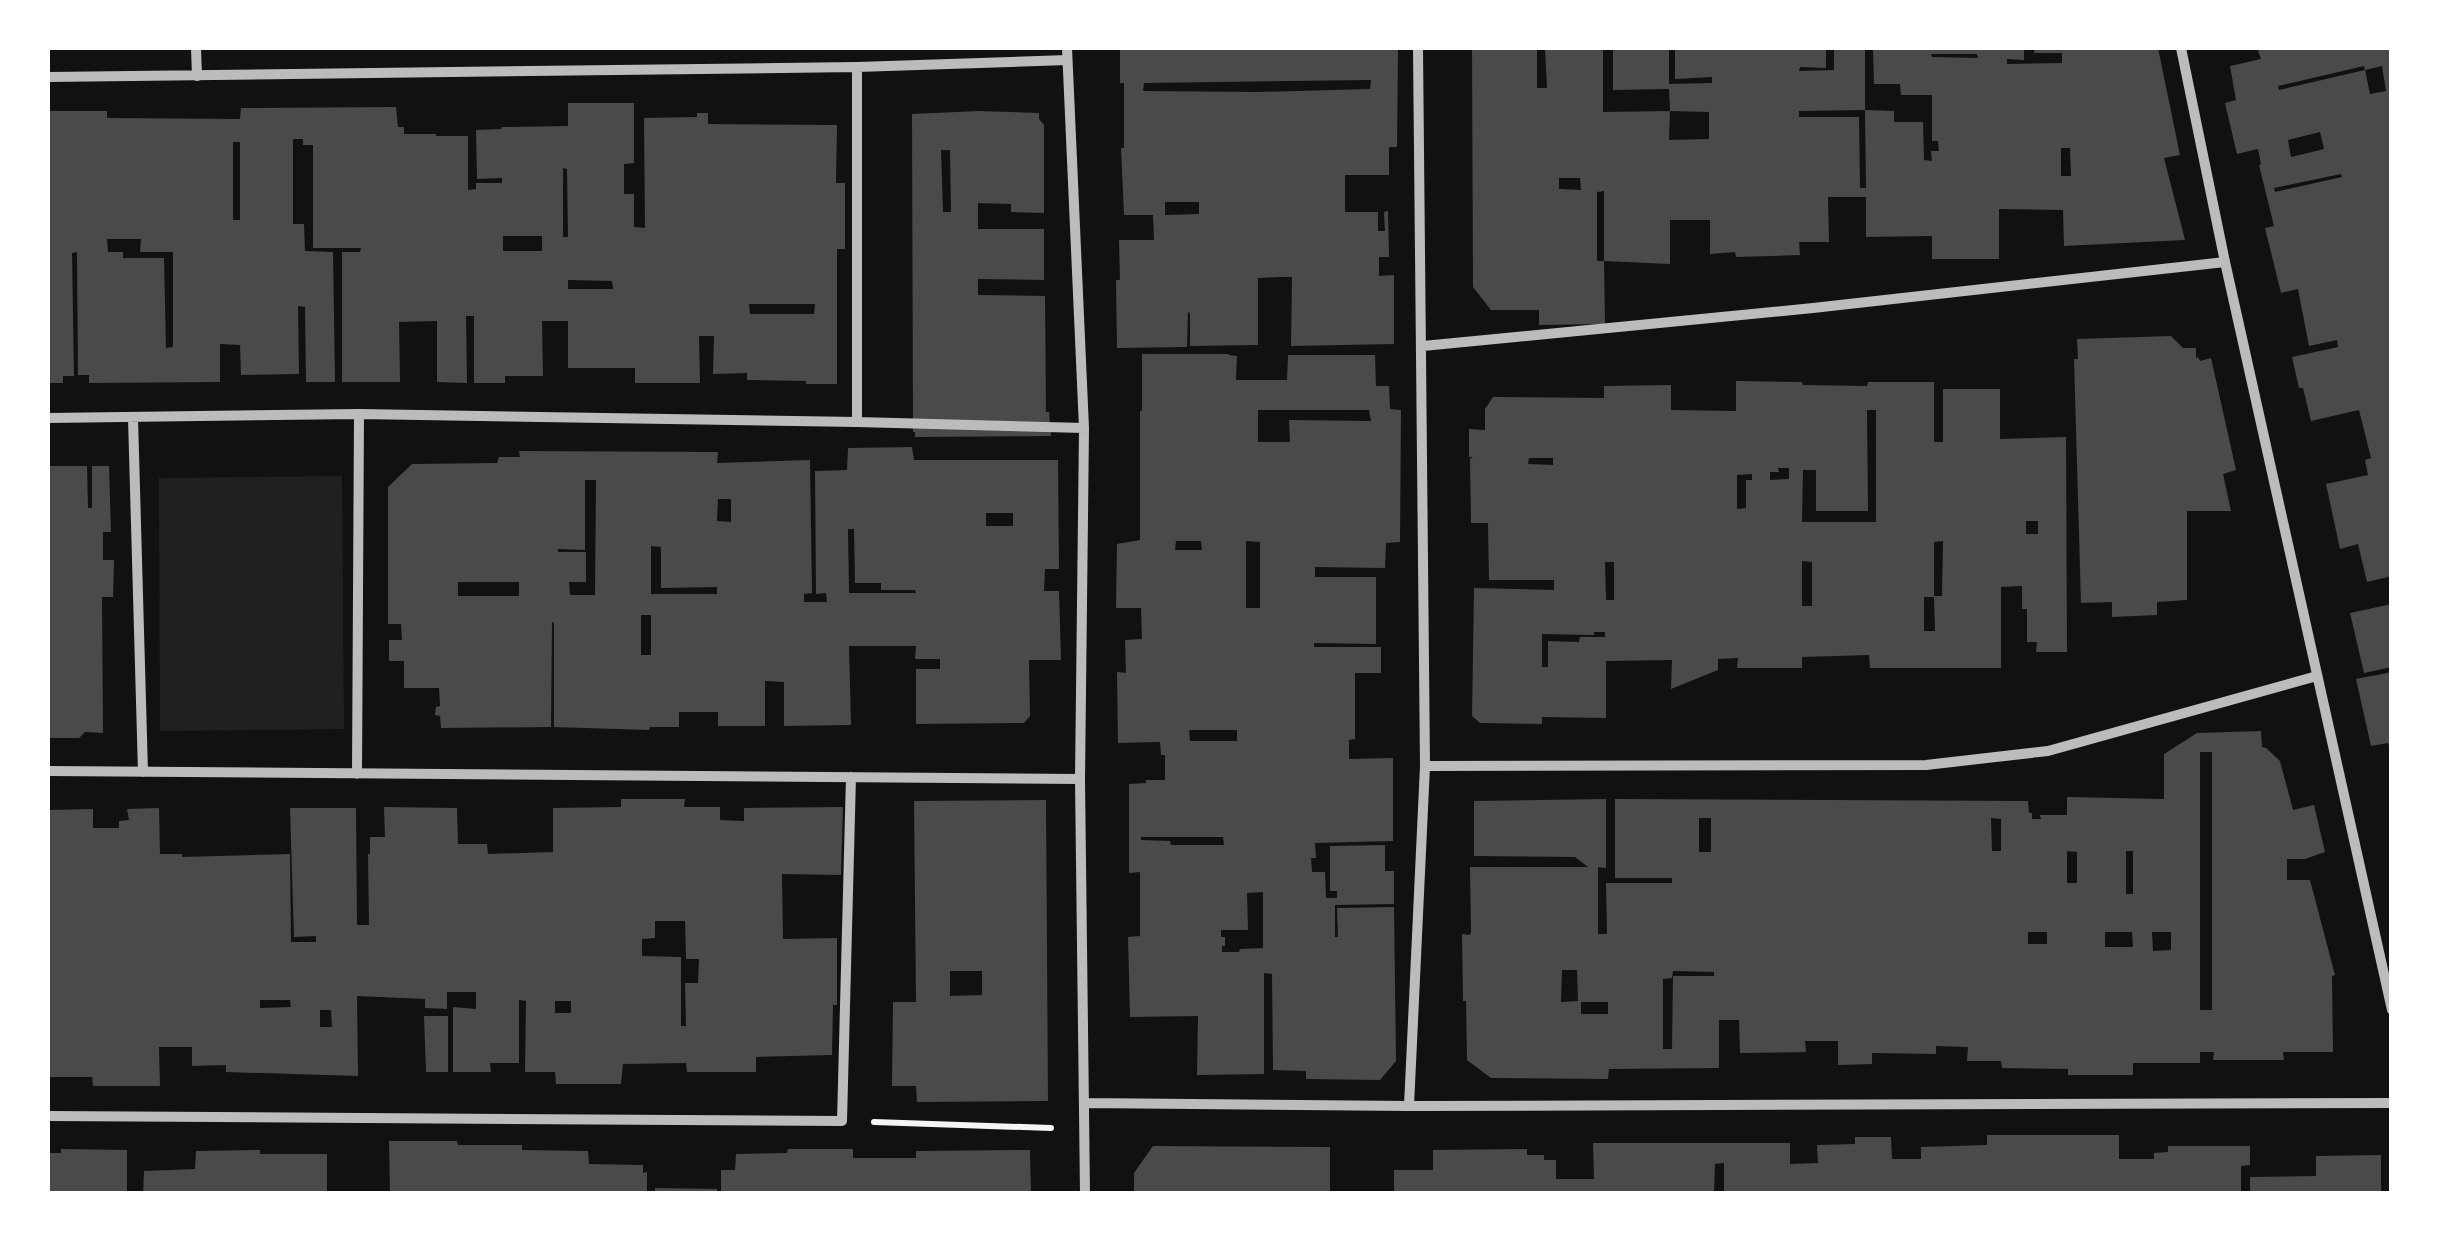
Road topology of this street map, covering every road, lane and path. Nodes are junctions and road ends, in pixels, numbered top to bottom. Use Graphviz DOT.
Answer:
graph roads {
  1 [pos="196,48"];
  2 [pos="1418,48"];
  3 [pos="2181,48"];
  4 [pos="1067,54"];
  5 [pos="857,66"];
  6 [pos="197,76"];
  7 [pos="48,77"];
  8 [pos="2226,262"];
  9 [pos="1422,346"];
  10 [pos="359,414"];
  11 [pos="48,418"];
  12 [pos="133,418"];
  13 [pos="857,422"];
  14 [pos="1084,428"];
  15 [pos="2317,676"];
  16 [pos="1425,766"];
  17 [pos="48,771"];
  18 [pos="142,772"];
  19 [pos="357,774"];
  20 [pos="851,778"];
  21 [pos="1080,779"];
  22 [pos="2392,1010"];
  23 [pos="1085,1103"];
  24 [pos="2392,1103"];
  25 [pos="1410,1106"];
  26 [pos="48,1116"];
  27 [pos="842,1120"];
  28 [pos="1086,1129"];
  29 [pos="1085,1194"];
  1 -- 6 [label="street"];
  2 -- 9 [label="street"];
  3 -- 8 [label="street"];
  4 -- 5 [label="street"];
  4 -- 14 [label="street"];
  5 -- 6 [label="street"];
  5 -- 13 [label="street"];
  6 -- 7 [label="street"];
  8 -- 9 [label="street"];
  8 -- 15 [label="street"];
  9 -- 16 [label="street"];
  10 -- 12 [label="street"];
  10 -- 13 [label="street"];
  10 -- 19 [label="street"];
  11 -- 12 [label="street"];
  12 -- 18 [label="street"];
  13 -- 14 [label="street"];
  14 -- 21 [label="street"];
  15 -- 16 [label="street"];
  15 -- 22 [label="street"];
  16 -- 25 [label="street"];
  17 -- 18 [label="street"];
  18 -- 19 [label="street"];
  19 -- 20 [label="street"];
  20 -- 21 [label="street"];
  20 -- 27 [label="street"];
  21 -- 23 [label="street"];
  23 -- 25 [label="street"];
  23 -- 28 [label="street"];
  24 -- 25 [label="street"];
  26 -- 27 [label="street"];
  27 -- 28 [label="path"];
  28 -- 29 [label="street"];
}
